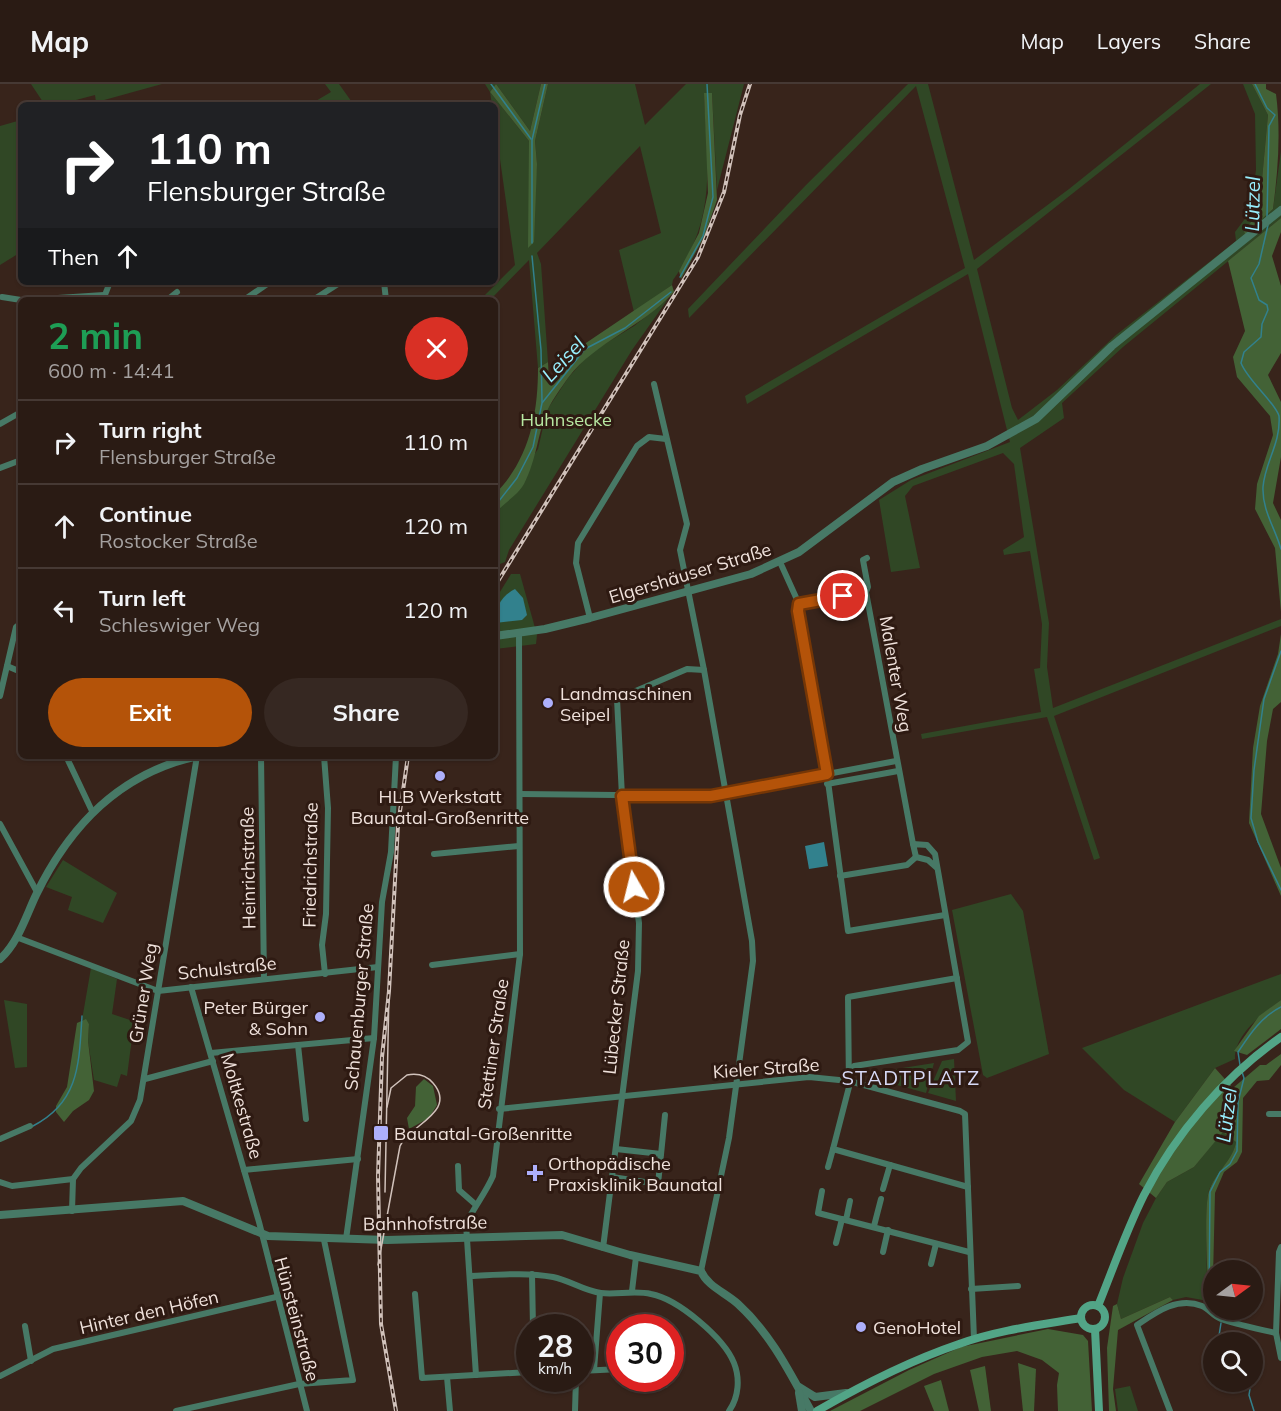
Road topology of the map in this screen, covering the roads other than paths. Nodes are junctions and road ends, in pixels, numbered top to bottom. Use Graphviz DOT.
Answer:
graph roads {
  1 [pos="1281,210"];
  2 [pos="266,285"];
  3 [pos="336,285"];
  4 [pos="177,292"];
  5 [pos="2,297"];
  6 [pos="171,297"];
  7 [pos="248,297"];
  8 [pos="318,297"];
  9 [pos="18,300"];
  10 [pos="654,384"];
  11 [pos="18,414"];
  12 [pos="0,424"];
  13 [pos="666,439"];
  14 [pos="18,461"];
  15 [pos="0,468"];
  16 [pos="867,558"];
  17 [pos="780,562"];
  18 [pos="690,590"];
  19 [pos="866,592"];
  20 [pos="799,604"];
  21 [pos="590,618"];
  22 [pos="18,625"];
  23 [pos="519,633"];
  24 [pos="498,636"];
  25 [pos="7,666"];
  26 [pos="705,670"];
  27 [pos="18,671"];
  28 [pos="0,696"];
  29 [pos="68,759"];
  30 [pos="170,759"];
  31 [pos="197,759"];
  32 [pos="261,759"];
  33 [pos="324,759"];
  34 [pos="396,759"];
  35 [pos="896,760"];
  36 [pos="898,771"];
  37 [pos="827,774"];
  38 [pos="828,784"];
  39 [pos="519,794"];
  40 [pos="726,794"];
  41 [pos="622,796"];
  42 [pos="92,811"];
  43 [pos="0,824"];
  44 [pos="913,844"];
  45 [pos="519,846"];
  46 [pos="434,854"];
  47 [pos="916,857"];
  48 [pos="937,868"];
  49 [pos="840,876"];
  50 [pos="37,892"];
  51 [pos="945,915"];
  52 [pos="16,938"];
  53 [pos="520,954"];
  54 [pos="0,959"];
  55 [pos="432,965"];
  56 [pos="378,967"];
  57 [pos="325,974"];
  58 [pos="957,978"];
  59 [pos="264,979"];
  60 [pos="191,987"];
  61 [pos="158,991"];
  62 [pos="1281,1037"];
  63 [pos="374,1038"];
  64 [pos="298,1045"];
  65 [pos="212,1057"];
  66 [pos="849,1070"];
  67 [pos="145,1079"];
  68 [pos="849,1081"];
  69 [pos="737,1084"];
  70 [pos="622,1096"];
  71 [pos="499,1109"];
  72 [pos="1269,1114"];
  73 [pos="1281,1114"];
  74 [pos="665,1115"];
  75 [pos="306,1119"];
  76 [pos="30,1126"];
  77 [pos="0,1139"];
  78 [pos="616,1149"];
  79 [pos="833,1149"];
  80 [pos="661,1154"];
  81 [pos="358,1159"];
  82 [pos="890,1165"];
  83 [pos="458,1166"];
  84 [pos="828,1167"];
  85 [pos="244,1170"];
  86 [pos="612,1177"];
  87 [pos="73,1179"];
  88 [pos="0,1182"];
  89 [pos="968,1187"];
  90 [pos="883,1189"];
  91 [pos="822,1191"];
  92 [pos="881,1199"];
  93 [pos="850,1201"];
  94 [pos="475,1204"];
  95 [pos="72,1211"];
  96 [pos="0,1215"];
  97 [pos="844,1219"];
  98 [pos="874,1226"];
  99 [pos="888,1230"];
  100 [pos="259,1234"];
  101 [pos="467,1238"];
  102 [pos="346,1239"];
  103 [pos="324,1240"];
  104 [pos="836,1243"];
  105 [pos="936,1244"];
  106 [pos="1281,1247"];
  107 [pos="603,1248"];
  108 [pos="883,1252"];
  109 [pos="969,1252"];
  110 [pos="636,1257"];
  111 [pos="931,1264"];
  112 [pos="701,1271"];
  113 [pos="532,1274"];
  114 [pos="470,1276"];
  115 [pos="1280,1283"];
  116 [pos="1018,1286"];
  117 [pos="971,1289"];
  118 [pos="632,1291"];
  119 [pos="600,1293"];
  120 [pos="415,1294"];
  121 [pos="276,1297"];
  122 [pos="1098,1306"];
  123 [pos="533,1314"];
  124 [pos="1081,1318"];
  125 [pos="25,1326"];
  126 [pos="1095,1329"];
  127 [pos="1276,1333"];
  128 [pos="974,1339"];
  129 [pos="1280,1345"];
  130 [pos="1281,1358"];
  131 [pos="31,1361"];
  132 [pos="594,1370"];
  133 [pos="606,1370"];
  134 [pos="516,1373"];
  135 [pos="476,1375"];
  136 [pos="0,1376"];
  137 [pos="447,1377"];
  138 [pos="299,1384"];
  139 [pos="797,1386"];
  140 [pos="576,1392"];
  141 [pos="847,1394"];
  142 [pos="176,1411"];
  143 [pos="307,1411"];
  144 [pos="450,1411"];
  145 [pos="575,1411"];
  146 [pos="729,1411"];
  147 [pos="802,1411"];
  148 [pos="811,1411"];
  149 [pos="817,1411"];
  150 [pos="1099,1411"];
  151 [pos="1170,1411"];
  1 -- 17 [label="street, Elgershäuser Straße"];
  2 -- 7 [label="street"];
  3 -- 8 [label="street"];
  4 -- 6 [label="street"];
  5 -- 9 [label="street"];
  10 -- 13 [label="street"];
  11 -- 12 [label="street"];
  13 -- 18 [label="street"];
  13 -- 21 [label="street"];
  14 -- 15 [label="street"];
  16 -- 19 [label="street, Malenter Weg"];
  17 -- 18 [label="street, Elgershäuser Straße"];
  17 -- 20 [label="street"];
  18 -- 21 [label="street, Elgershäuser Straße"];
  18 -- 26 [label="street"];
  19 -- 20 [label="street"];
  19 -- 35 [label="street, Malenter Weg"];
  20 -- 37 [label="street"];
  21 -- 23 [label="street, Elgershäuser Straße"];
  22 -- 25 [label="street"];
  23 -- 24 [label="street, Elgershäuser Straße"];
  23 -- 39 [label="street, Stettiner Straße"];
  25 -- 27 [label="street"];
  25 -- 28 [label="street"];
  26 -- 40 [label="street"];
  26 -- 41 [label="street, Lübecker Straße"];
  29 -- 42 [label="street"];
  30 -- 42 [label="street"];
  31 -- 61 [label="street, Grüner Weg"];
  32 -- 59 [label="street, Heinrichstraße"];
  33 -- 57 [label="street, Friedrichstraße"];
  34 -- 56 [label="street, Schauenburger Straße"];
  35 -- 36 [label="street, Malenter Weg"];
  35 -- 37 [label="street"];
  36 -- 38 [label="street"];
  36 -- 44 [label="street, Malenter Weg"];
  37 -- 38 [label="street"];
  37 -- 40 [label="street"];
  38 -- 49 [label="street"];
  39 -- 41 [label="street"];
  39 -- 45 [label="street, Stettiner Straße"];
  40 -- 41 [label="street"];
  40 -- 69 [label="street"];
  41 -- 70 [label="street, Lübecker Straße"];
  42 -- 50 [label="street"];
  43 -- 50 [label="street"];
  44 -- 47 [label="street, Malenter Weg"];
  44 -- 48 [label="street"];
  45 -- 46 [label="street"];
  45 -- 53 [label="street, Stettiner Straße"];
  47 -- 48 [label="street"];
  47 -- 49 [label="street"];
  48 -- 51 [label="street"];
  49 -- 51 [label="street"];
  50 -- 52 [label="street"];
  51 -- 58 [label="street"];
  52 -- 54 [label="street"];
  52 -- 61 [label="street, Schulstraße"];
  53 -- 55 [label="street, Stettiner Straße"];
  53 -- 71 [label="street, Stettiner Straße"];
  56 -- 57 [label="street, Schulstraße"];
  56 -- 63 [label="street, Schauenburger Straße"];
  57 -- 59 [label="street, Schulstraße"];
  58 -- 66 [label="street"];
  58 -- 66 [label="street"];
  59 -- 60 [label="street, Schulstraße"];
  60 -- 61 [label="street, Schulstraße"];
  60 -- 65 [label="street, Moltkestraße"];
  61 -- 67 [label="street, Grüner Weg"];
  62 -- 122 [label="main road"];
  63 -- 64 [label="street"];
  63 -- 81 [label="street, Schauenburger Straße"];
  64 -- 65 [label="street"];
  64 -- 75 [label="street"];
  65 -- 67 [label="street"];
  65 -- 85 [label="street, Moltkestraße"];
  66 -- 68 [label="street"];
  67 -- 87 [label="street, Grüner Weg"];
  68 -- 69 [label="street, Kieler Straße"];
  68 -- 79 [label="street"];
  68 -- 89 [label="street, Kieler Straße"];
  69 -- 70 [label="street, Kieler Straße"];
  69 -- 112 [label="street"];
  70 -- 71 [label="street, Kieler Straße"];
  70 -- 78 [label="street, Lübecker Straße"];
  71 -- 94 [label="street, Stettiner Straße"];
  72 -- 73 [label="street"];
  74 -- 80 [label="street"];
  76 -- 77 [label="street"];
  78 -- 80 [label="street"];
  78 -- 86 [label="street, Lübecker Straße"];
  79 -- 82 [label="street"];
  79 -- 84 [label="street"];
  80 -- 86 [label="street"];
  81 -- 85 [label="street"];
  81 -- 102 [label="street, Schauenburger Straße"];
  82 -- 89 [label="street"];
  82 -- 90 [label="street"];
  83 -- 94 [label="street"];
  85 -- 100 [label="street, Moltkestraße"];
  86 -- 107 [label="street, Lübecker Straße"];
  87 -- 88 [label="street"];
  87 -- 95 [label="street"];
  89 -- 109 [label="street, Kieler Straße"];
  91 -- 97 [label="street"];
  92 -- 98 [label="street"];
  93 -- 97 [label="street"];
  94 -- 101 [label="street, Stettiner Straße"];
  95 -- 96 [label="street, Bahnhofstraße"];
  95 -- 100 [label="street, Bahnhofstraße"];
  97 -- 98 [label="street"];
  97 -- 104 [label="street"];
  98 -- 99 [label="street"];
  99 -- 105 [label="street"];
  99 -- 108 [label="street"];
  100 -- 103 [label="street, Bahnhofstraße"];
  100 -- 121 [label="street, Hünsteinstraße"];
  101 -- 102 [label="street, Bahnhofstraße"];
  101 -- 107 [label="street, Bahnhofstraße"];
  101 -- 114 [label="street, Stettiner Straße"];
  102 -- 103 [label="street, Bahnhofstraße"];
  103 -- 138 [label="street"];
  105 -- 109 [label="street"];
  105 -- 111 [label="street"];
  106 -- 115 [label="street"];
  107 -- 110 [label="street, Bahnhofstraße"];
  109 -- 117 [label="street, Kieler Straße"];
  110 -- 112 [label="street, Bahnhofstraße"];
  110 -- 118 [label="street"];
  112 -- 139 [label="street"];
  113 -- 114 [label="street"];
  113 -- 119 [label="street"];
  113 -- 123 [label="street"];
  114 -- 135 [label="street, Stettiner Straße"];
  115 -- 127 [label="street"];
  116 -- 117 [label="street"];
  117 -- 128 [label="street, Kieler Straße"];
  118 -- 119 [label="street"];
  118 -- 146 [label="street"];
  119 -- 132 [label="street"];
  120 -- 137 [label="street"];
  121 -- 131 [label="street, Hinter den Höfen"];
  121 -- 138 [label="street, Hünsteinstraße"];
  122 -- 124 [label="main road"];
  122 -- 126 [label="main road"];
  124 -- 126 [label="main road"];
  124 -- 128 [label="main road"];
  125 -- 131 [label="street"];
  126 -- 150 [label="main road"];
  127 -- 129 [label="street"];
  127 -- 151 [label="street"];
  128 -- 141 [label="main road"];
  129 -- 130 [label="street"];
  131 -- 136 [label="street, Hinter den Höfen"];
  132 -- 133 [label="street"];
  134 -- 135 [label="street"];
  135 -- 137 [label="street"];
  137 -- 144 [label="street"];
  138 -- 142 [label="street"];
  138 -- 143 [label="street, Hünsteinstraße"];
  139 -- 141 [label="street"];
  139 -- 147 [label="street"];
  139 -- 148 [label="street"];
  140 -- 145 [label="street"];
  141 -- 149 [label="main road"];
}
